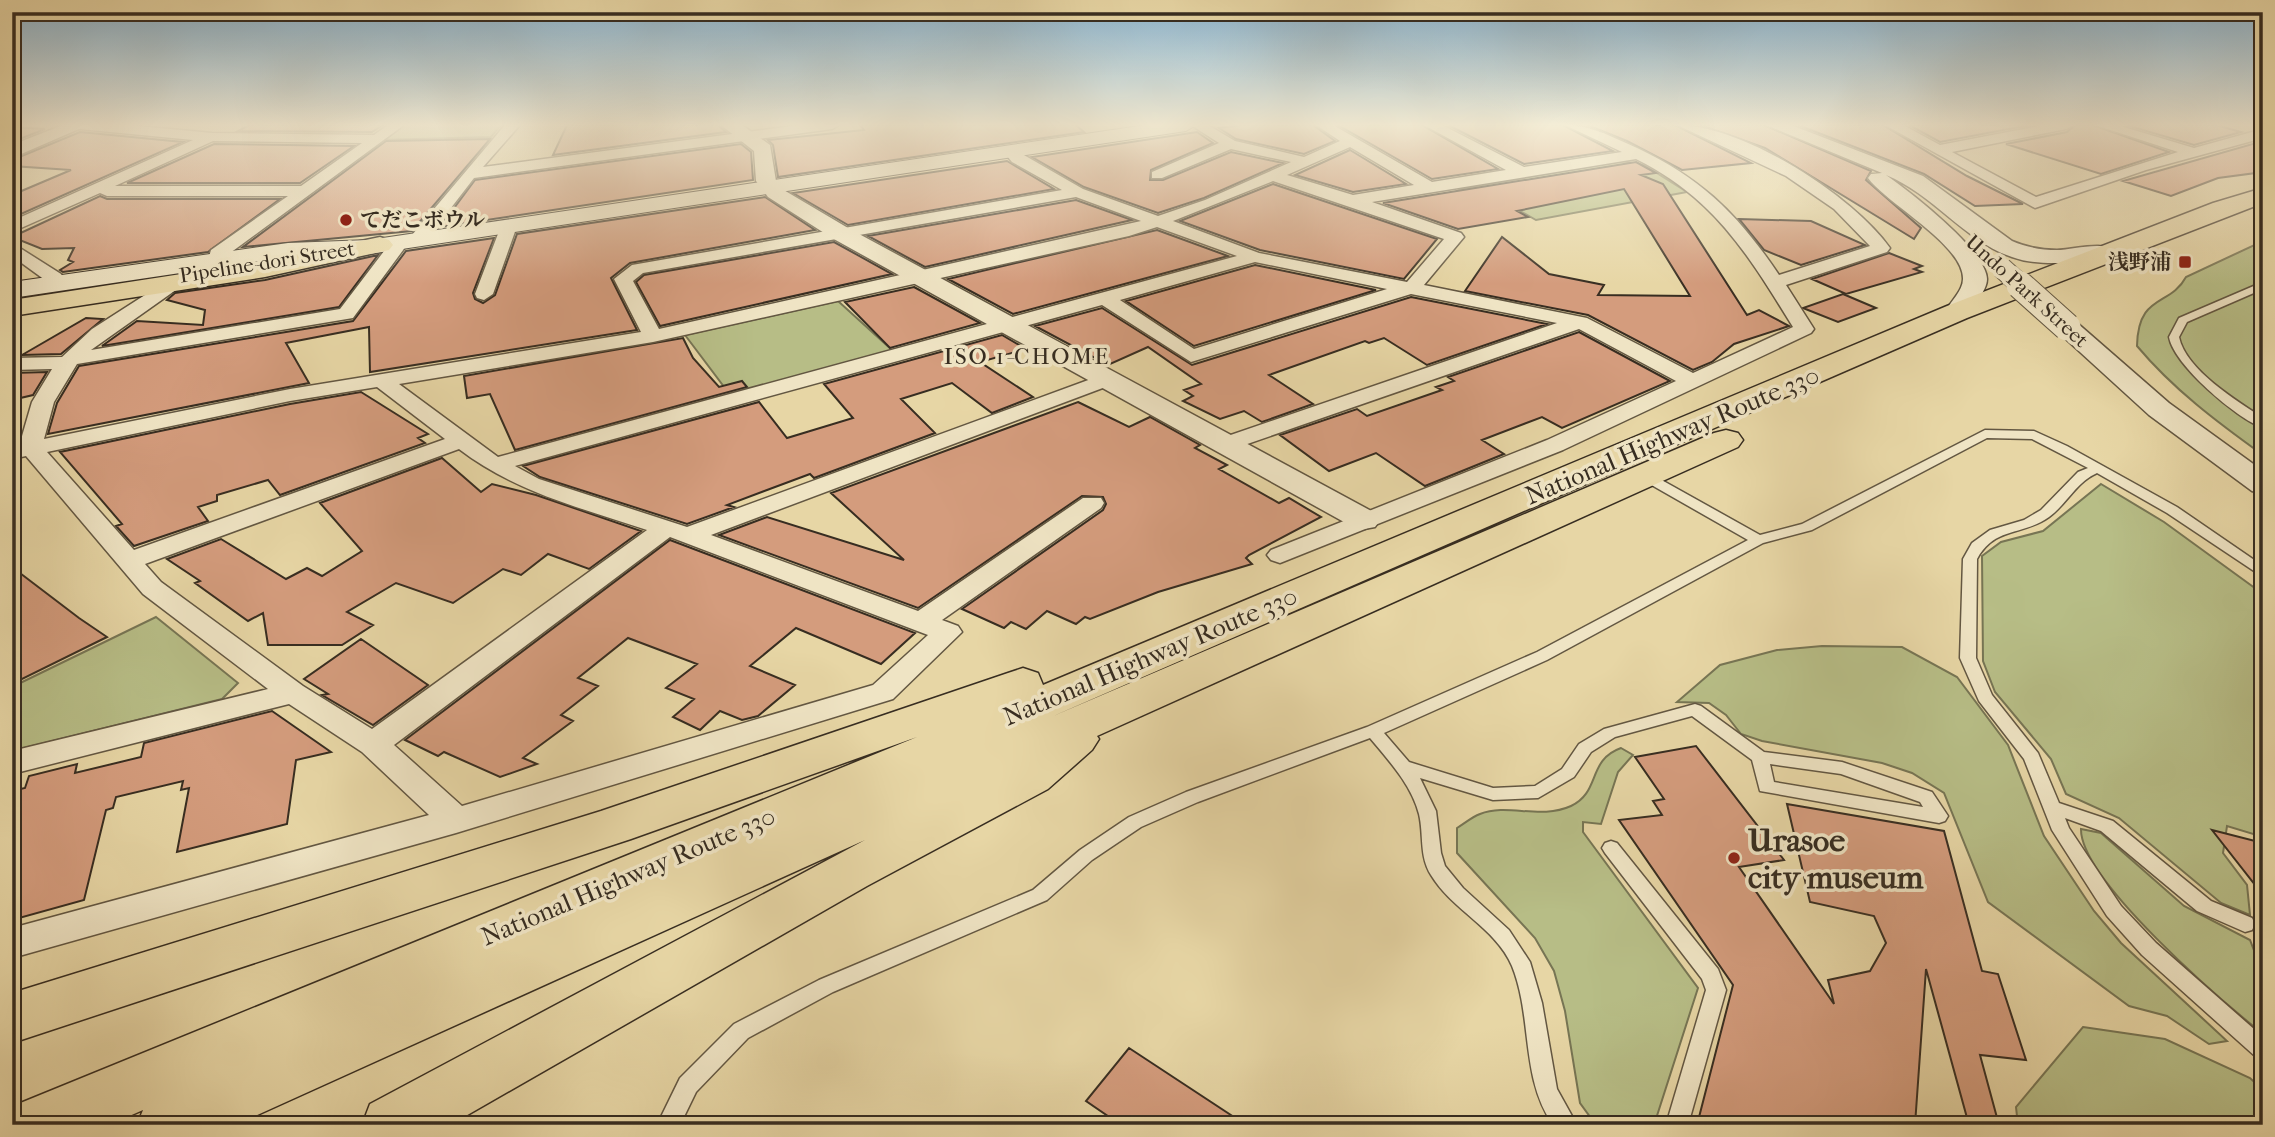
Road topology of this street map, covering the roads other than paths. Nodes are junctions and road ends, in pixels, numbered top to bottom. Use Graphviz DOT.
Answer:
graph roads {
  1 [pos="125,178"];
  2 [pos="320,178"];
  3 [pos="464,178"];
  4 [pos="766,178"];
  5 [pos="825,178"];
  6 [pos="1052,178"];
  7 [pos="1267,178"];
  8 [pos="1279,178"];
  9 [pos="1414,178"];
  10 [pos="1484,178"];
  11 [pos="1679,178"];
  12 [pos="1801,178"];
  13 [pos="1877,178"];
  14 [pos="1895,178"];
  15 [pos="1911,178"];
  16 [pos="1991,178"];
  17 [pos="2111,178"];
  18 [pos="771,186"];
  19 [pos="1429,187"];
  20 [pos="98,191"];
  21 [pos="302,191"];
  22 [pos="1077,192"];
  23 [pos="2263,195"];
  24 [pos="1352,200"];
  25 [pos="2263,212"];
  26 [pos="1156,223"];
  27 [pos="509,226"];
  28 [pos="12,227"];
  29 [pos="840,233"];
  30 [pos="400,242"];
  31 [pos="12,248"];
  32 [pos="2106,253"];
  33 [pos="1255,257"];
  34 [pos="217,260"];
  35 [pos="920,276"];
  36 [pos="173,283"];
  37 [pos="1774,283"];
  38 [pos="53,284"];
  39 [pos="2263,285"];
  40 [pos="1413,287"];
  41 [pos="12,290"];
  42 [pos="484,294"];
  43 [pos="1108,300"];
  44 [pos="12,301"];
  45 [pos="12,308"];
  46 [pos="1957,312"];
  47 [pos="1580,321"];
  48 [pos="1009,324"];
  49 [pos="653,336"];
  50 [pos="71,361"];
  51 [pos="12,364"];
  52 [pos="1109,379"];
  53 [pos="381,380"];
  54 [pos="1693,381"];
  55 [pos="2263,424"];
  56 [pos="460,441"];
  57 [pos="1227,444"];
  58 [pos="22,450"];
  59 [pos="494,465"];
  60 [pos="2096,469"];
  61 [pos="1645,476"];
  62 [pos="2263,485"];
  63 [pos="1092,503"];
  64 [pos="1364,520"];
  65 [pos="676,532"];
  66 [pos="1758,540"];
  67 [pos="1280,555"];
  68 [pos="129,561"];
  69 [pos="2263,573"];
  70 [pos="920,622"];
  71 [pos="1154,653"];
  72 [pos="293,693"];
  73 [pos="1110,711"];
  74 [pos="1373,731"];
  75 [pos="373,744"];
  76 [pos="1760,757"];
  77 [pos="12,763"];
  78 [pos="1404,767"];
  79 [pos="2052,807"];
  80 [pos="456,820"];
  81 [pos="1611,849"];
  82 [pos="2245,924"];
  83 [pos="12,943"];
  84 [pos="12,1018"];
  85 [pos="2263,1050"];
  86 [pos="40,1125"];
  87 [pos="167,1125"];
  88 [pos="392,1125"];
  89 [pos="668,1125"];
  90 [pos="1566,1125"];
  91 [pos="1677,1125"];
  1 -- 20 [label="street"];
  2 -- 21 [label="street"];
  3 -- 30 [label="street"];
  4 -- 18 [label="street"];
  5 -- 18 [label="main road, Pipeline-dori Street"];
  6 -- 22 [label="street"];
  7 -- 26 [label="street"];
  8 -- 24 [label="street"];
  9 -- 19 [label="street"];
  10 -- 19 [label="street"];
  11 -- 37 [label="street"];
  12 -- 37 [label="street"];
  13 -- 46 [label="street"];
  14 -- 62 [label="street, Undo Park Street, bridge"];
  15 -- 32 [label="street"];
  16 -- 17 [label="street"];
  18 -- 27 [label="main road, Pipeline-dori Street"];
  18 -- 29 [label="street"];
  19 -- 24 [label="street"];
  20 -- 21 [label="street"];
  20 -- 28 [label="street"];
  21 -- 34 [label="street"];
  22 -- 26 [label="street"];
  22 -- 29 [label="street"];
  23 -- 32 [label="main road, National Highway Route 330"];
  24 -- 40 [label="street"];
  25 -- 61 [label="main road, National Highway Route 330"];
  26 -- 33 [label="street"];
  26 -- 35 [label="street"];
  27 -- 30 [label="main road, Pipeline-dori Street"];
  27 -- 42 [label="street"];
  29 -- 35 [label="street"];
  29 -- 49 [label="street"];
  30 -- 34 [label="main road"];
  30 -- 36 [label="main road"];
  30 -- 44 [label="main road, Pipeline-dori Street"];
  30 -- 50 [label="street"];
  31 -- 38 [label="street"];
  32 -- 46 [label="main road, National Highway Route 330"];
  33 -- 40 [label="street"];
  33 -- 43 [label="street"];
  34 -- 38 [label="main road"];
  35 -- 48 [label="street"];
  35 -- 49 [label="street"];
  36 -- 45 [label="main road"];
  36 -- 50 [label="street"];
  37 -- 54 [label="street"];
  38 -- 41 [label="main road"];
  39 -- 55 [label="lane"];
  40 -- 43 [label="street"];
  40 -- 47 [label="street"];
  43 -- 48 [label="street"];
  46 -- 71 [label="main road, National Highway Route 330"];
  47 -- 54 [label="street"];
  47 -- 57 [label="street"];
  48 -- 52 [label="street"];
  48 -- 59 [label="street"];
  49 -- 53 [label="street"];
  50 -- 51 [label="street"];
  50 -- 58 [label="street"];
  52 -- 57 [label="street"];
  52 -- 65 [label="street"];
  53 -- 56 [label="street"];
  53 -- 58 [label="street"];
  54 -- 64 [label="street"];
  56 -- 59 [label="street"];
  56 -- 68 [label="street"];
  57 -- 64 [label="street"];
  58 -- 68 [label="street"];
  59 -- 65 [label="street"];
  60 -- 66 [label="lane"];
  60 -- 69 [label="lane"];
  60 -- 79 [label="lane"];
  61 -- 66 [label="lane"];
  61 -- 73 [label="main road, National Highway Route 330"];
  63 -- 70 [label="street"];
  64 -- 67 [label="street"];
  65 -- 70 [label="street"];
  65 -- 75 [label="street"];
  66 -- 74 [label="lane"];
  68 -- 72 [label="street"];
  70 -- 80 [label="street"];
  71 -- 84 [label="main road"];
  71 -- 86 [label="main road, National Highway Route 330"];
  72 -- 75 [label="street"];
  72 -- 77 [label="street"];
  73 -- 87 [label="main road, National Highway Route 330"];
  73 -- 88 [label="main road"];
  74 -- 78 [label="lane"];
  74 -- 89 [label="lane"];
  75 -- 80 [label="street"];
  76 -- 76 [label="lane"];
  76 -- 78 [label="lane"];
  78 -- 90 [label="lane"];
  79 -- 82 [label="lane"];
  79 -- 85 [label="lane"];
  80 -- 83 [label="street"];
  81 -- 91 [label="lane"];
}
